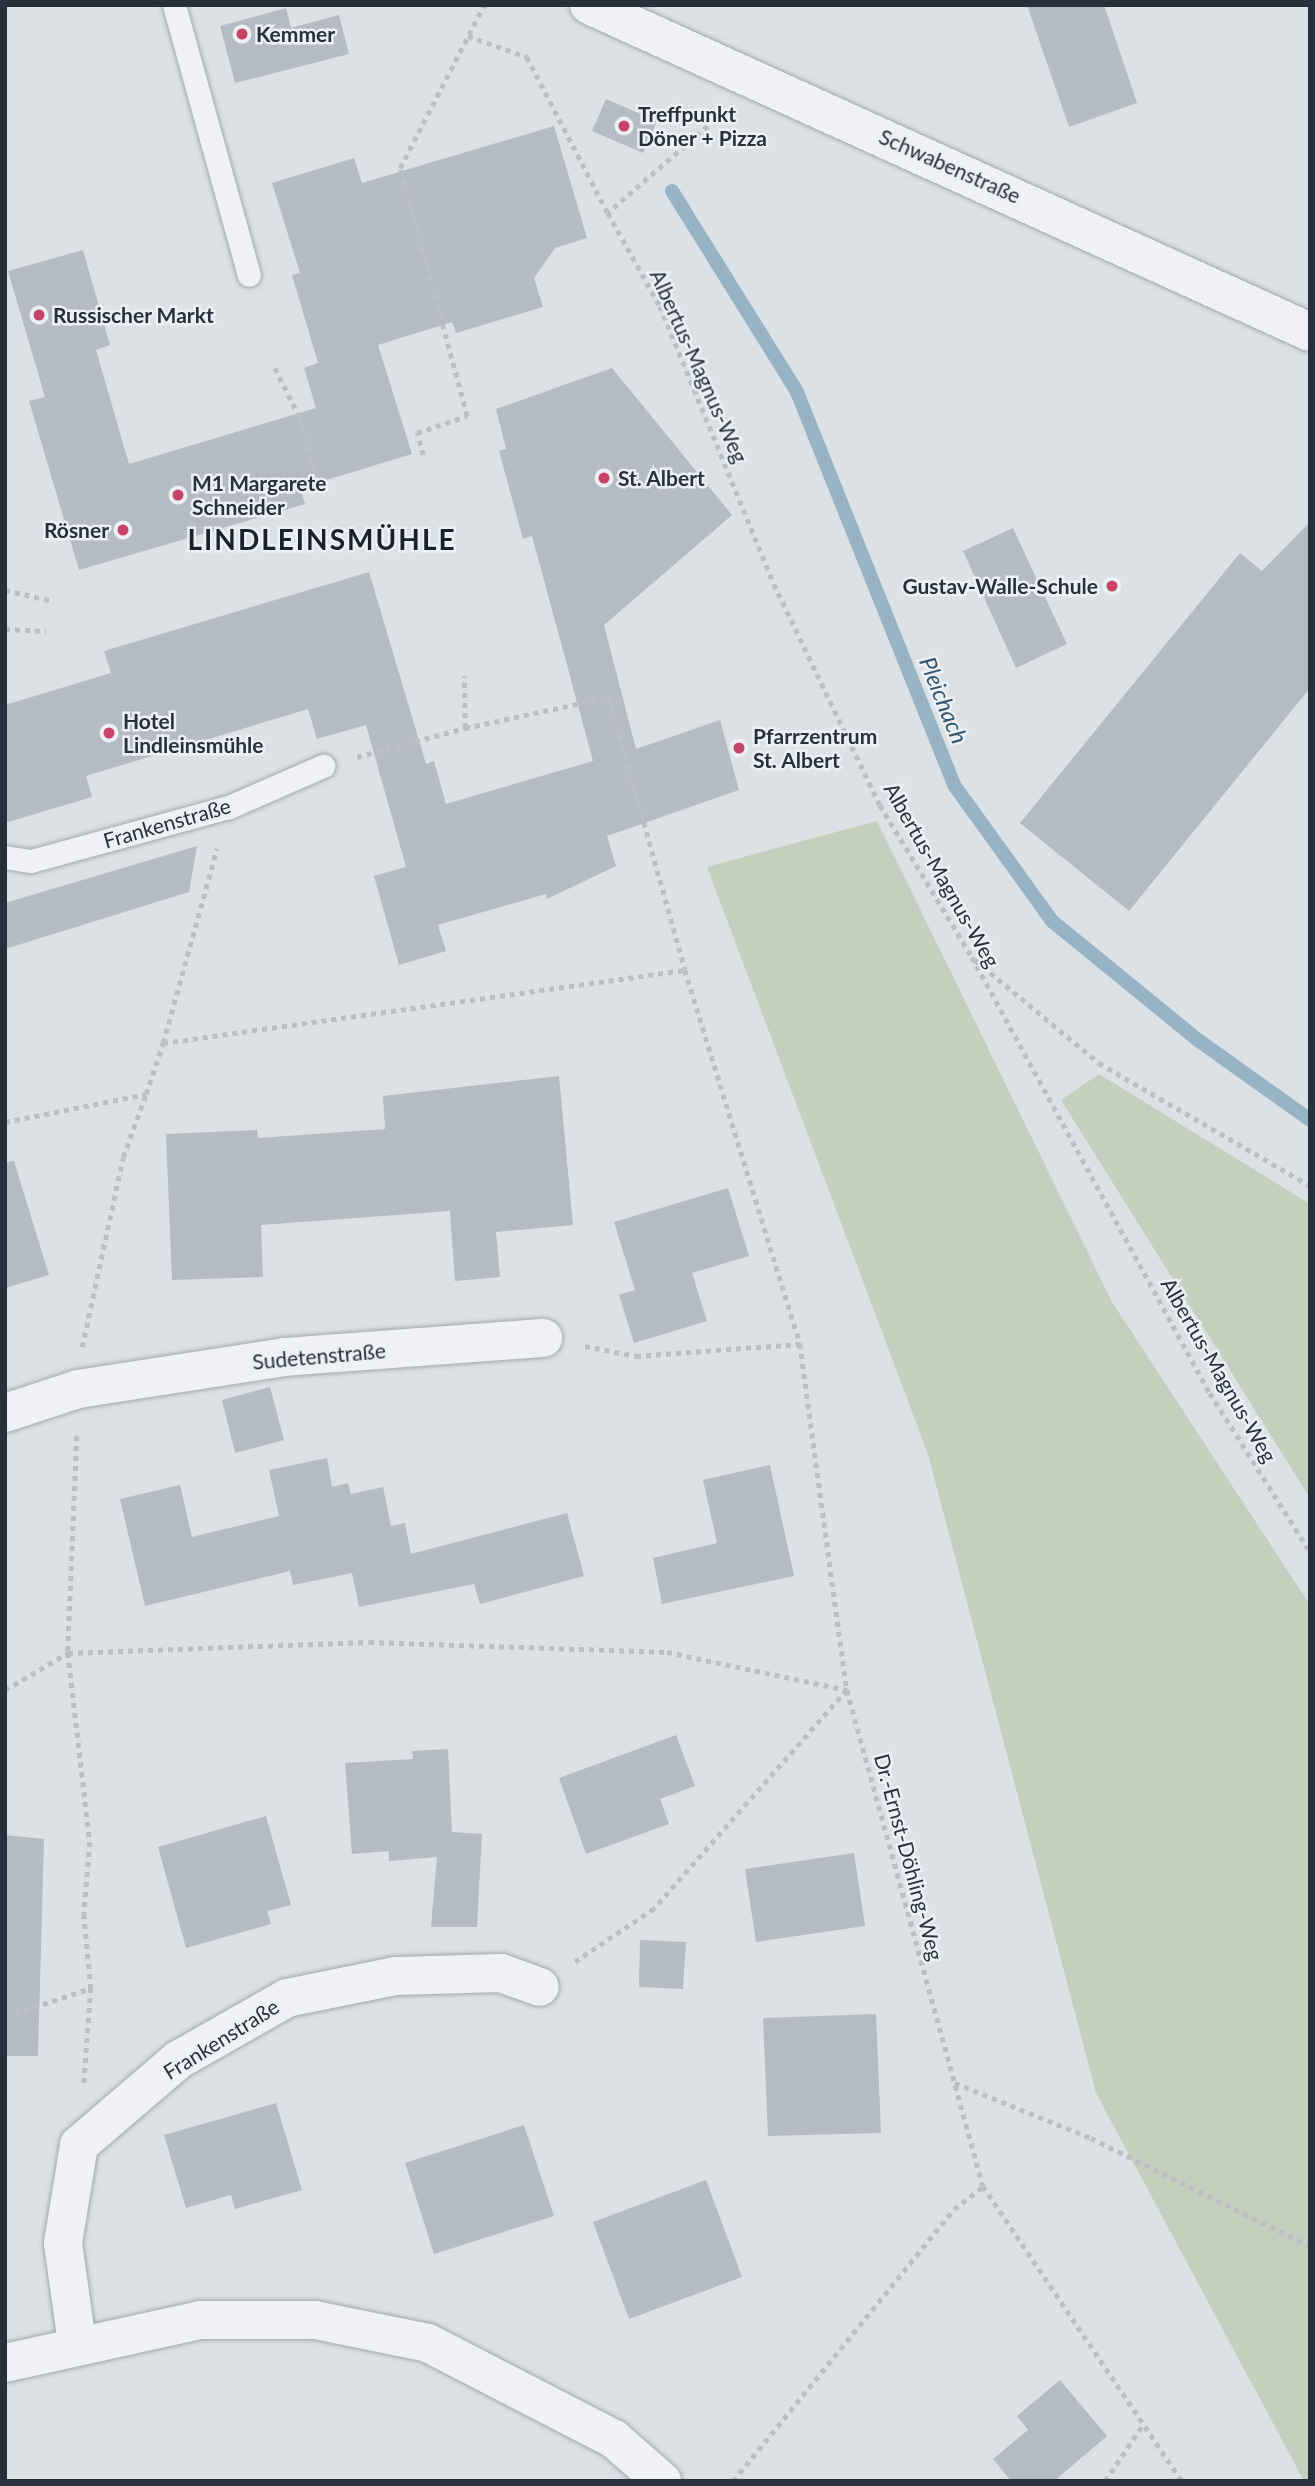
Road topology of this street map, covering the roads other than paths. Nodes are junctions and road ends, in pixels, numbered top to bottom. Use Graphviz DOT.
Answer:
graph roads {
  1 [pos="174,5"];
  2 [pos="589,5"];
  3 [pos="249,275"];
  4 [pos="1310,332"];
  5 [pos="323,766"];
  6 [pos="5,857"];
  7 [pos="543,1338"];
  8 [pos="5,1413"];
  9 [pos="540,1987"];
  10 [pos="78,2343"];
  11 [pos="5,2363"];
  12 [pos="662,2481"];
  1 -- 3 [label="lane"];
  2 -- 4 [label="street, Schwabenstraße"];
  5 -- 6 [label="lane, Frankenstraße"];
  7 -- 8 [label="street, Sudetenstraße"];
  9 -- 10 [label="street, Frankenstraße"];
  10 -- 11 [label="street"];
  10 -- 12 [label="street"];
}
